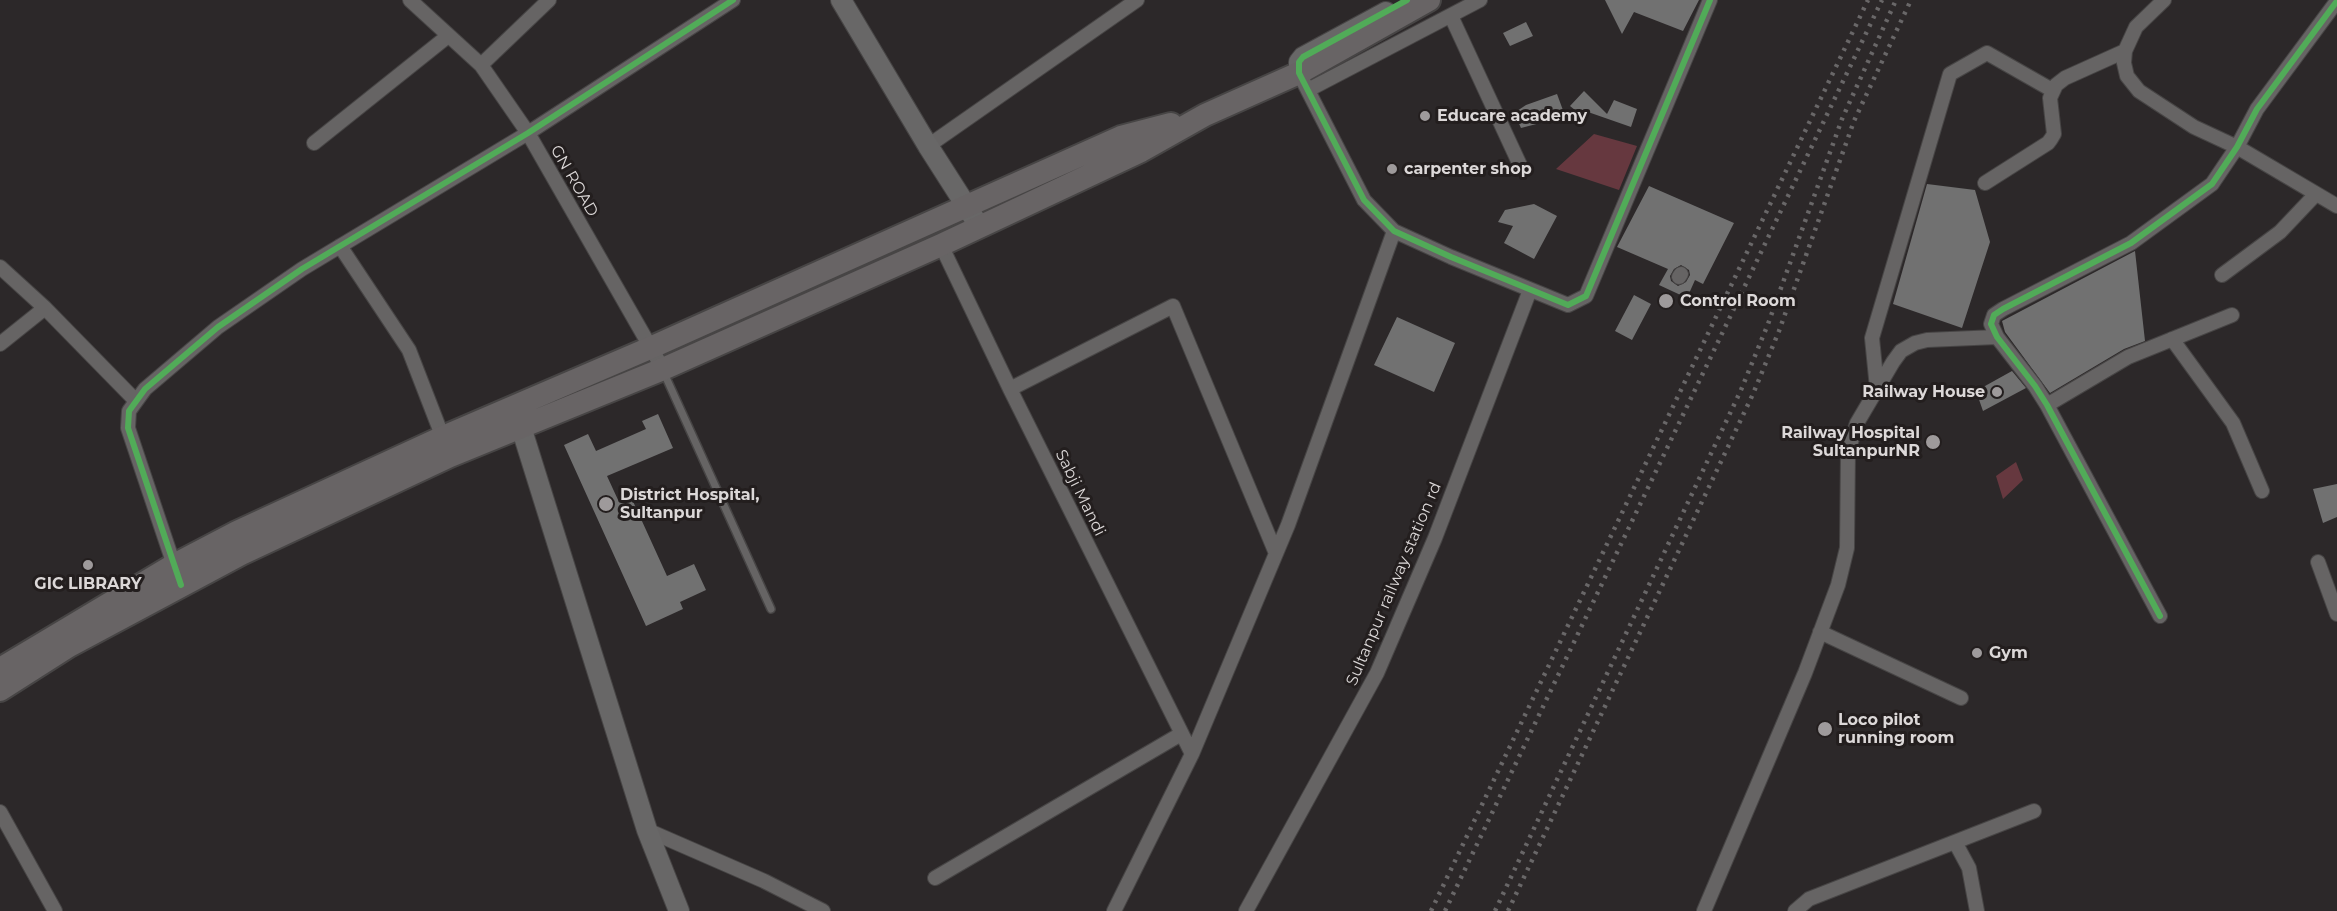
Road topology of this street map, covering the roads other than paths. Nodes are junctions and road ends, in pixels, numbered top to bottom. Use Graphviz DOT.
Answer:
graph roads {
  1 [pos="410,0"];
  2 [pos="549,0"];
  3 [pos="733,0"];
  4 [pos="841,0"];
  5 [pos="1137,0"];
  6 [pos="1407,0"];
  7 [pos="1429,0"];
  8 [pos="1480,0"];
  9 [pos="1710,0"];
  10 [pos="2164,0"];
  11 [pos="2337,2"];
  12 [pos="1451,16"];
  13 [pos="448,36"];
  14 [pos="2125,51"];
  15 [pos="481,65"];
  16 [pos="1306,76"];
  17 [pos="2052,90"];
  18 [pos="1205,116"];
  19 [pos="528,133"];
  20 [pos="314,142"];
  21 [pos="928,146"];
  22 [pos="2237,147"];
  23 [pos="1520,165"];
  24 [pos="1985,183"];
  25 [pos="2316,194"];
  26 [pos="966,206"];
  27 [pos="2337,206"];
  28 [pos="980,226"];
  29 [pos="1394,231"];
  30 [pos="941,245"];
  31 [pos="340,246"];
  32 [pos="0,267"];
  33 [pos="2222,275"];
  34 [pos="1530,290"];
  35 [pos="45,308"];
  36 [pos="2232,315"];
  37 [pos="1997,337"];
  38 [pos="2172,339"];
  39 [pos="0,344"];
  40 [pos="651,348"];
  41 [pos="663,369"];
  42 [pos="1877,388"];
  43 [pos="1010,389"];
  44 [pos="136,401"];
  45 [pos="2047,405"];
  46 [pos="521,427"];
  47 [pos="447,447"];
  48 [pos="2262,490"];
  49 [pos="1275,551"];
  50 [pos="2318,561"];
  51 [pos="177,575"];
  52 [pos="771,609"];
  53 [pos="2337,614"];
  54 [pos="2160,616"];
  55 [pos="1820,632"];
  56 [pos="0,669"];
  57 [pos="0,690"];
  58 [pos="1961,698"];
  59 [pos="1181,734"];
  60 [pos="1192,754"];
  61 [pos="2034,811"];
  62 [pos="0,812"];
  63 [pos="647,830"];
  64 [pos="1955,842"];
  65 [pos="935,878"];
  66 [pos="55,911"];
  67 [pos="679,911"];
  68 [pos="823,911"];
  69 [pos="1114,911"];
  70 [pos="1246,911"];
  71 [pos="1704,911"];
  72 [pos="1795,911"];
  73 [pos="1977,911"];
  1 -- 13 [label="street, GN ROAD"];
  2 -- 15 [label="street"];
  3 -- 19 [label="street"];
  4 -- 21 [label="street"];
  5 -- 21 [label="street"];
  6 -- 16 [label="street"];
  7 -- 16 [label="main road"];
  8 -- 12 [label="street"];
  9 -- 34 [label="street"];
  10 -- 14 [label="street"];
  11 -- 22 [label="street"];
  12 -- 16 [label="street"];
  12 -- 23 [label="street"];
  13 -- 15 [label="street, GN ROAD"];
  13 -- 20 [label="street"];
  14 -- 17 [label="street"];
  14 -- 22 [label="street"];
  15 -- 19 [label="street, GN ROAD"];
  16 -- 18 [label="main road"];
  16 -- 29 [label="street"];
  17 -- 24 [label="street"];
  17 -- 42 [label="street"];
  18 -- 26 [label="main road"];
  18 -- 28 [label="main road"];
  19 -- 31 [label="street"];
  19 -- 40 [label="street, GN ROAD"];
  21 -- 26 [label="street"];
  22 -- 25 [label="street"];
  22 -- 37 [label="street"];
  25 -- 27 [label="street"];
  25 -- 33 [label="street"];
  26 -- 28 [label="street"];
  26 -- 40 [label="main road"];
  28 -- 30 [label="main road"];
  29 -- 34 [label="street"];
  29 -- 49 [label="street"];
  30 -- 41 [label="main road"];
  30 -- 43 [label="street, Sabji Mandi"];
  31 -- 44 [label="street"];
  31 -- 47 [label="street"];
  32 -- 35 [label="street"];
  34 -- 70 [label="street, Sultanpur railway station rd"];
  35 -- 39 [label="street"];
  35 -- 44 [label="street"];
  36 -- 38 [label="street"];
  37 -- 42 [label="street"];
  37 -- 45 [label="street"];
  38 -- 45 [label="street"];
  38 -- 48 [label="street"];
  40 -- 41 [label="street, GN ROAD"];
  40 -- 47 [label="main road"];
  41 -- 46 [label="main road"];
  41 -- 52 [label="lane"];
  42 -- 55 [label="street"];
  43 -- 49 [label="street"];
  43 -- 59 [label="street, Sabji Mandi"];
  44 -- 51 [label="street"];
  45 -- 54 [label="street"];
  46 -- 47 [label="main road"];
  46 -- 63 [label="street"];
  47 -- 51 [label="main road"];
  49 -- 60 [label="street"];
  50 -- 53 [label="street"];
  51 -- 56 [label="main road"];
  51 -- 57 [label="main road"];
  55 -- 58 [label="street"];
  55 -- 71 [label="street"];
  59 -- 60 [label="street, Sabji Mandi"];
  59 -- 65 [label="street"];
  60 -- 69 [label="street"];
  61 -- 64 [label="street"];
  62 -- 66 [label="street"];
  63 -- 67 [label="street"];
  63 -- 68 [label="street"];
  64 -- 72 [label="street"];
  64 -- 73 [label="street"];
}
